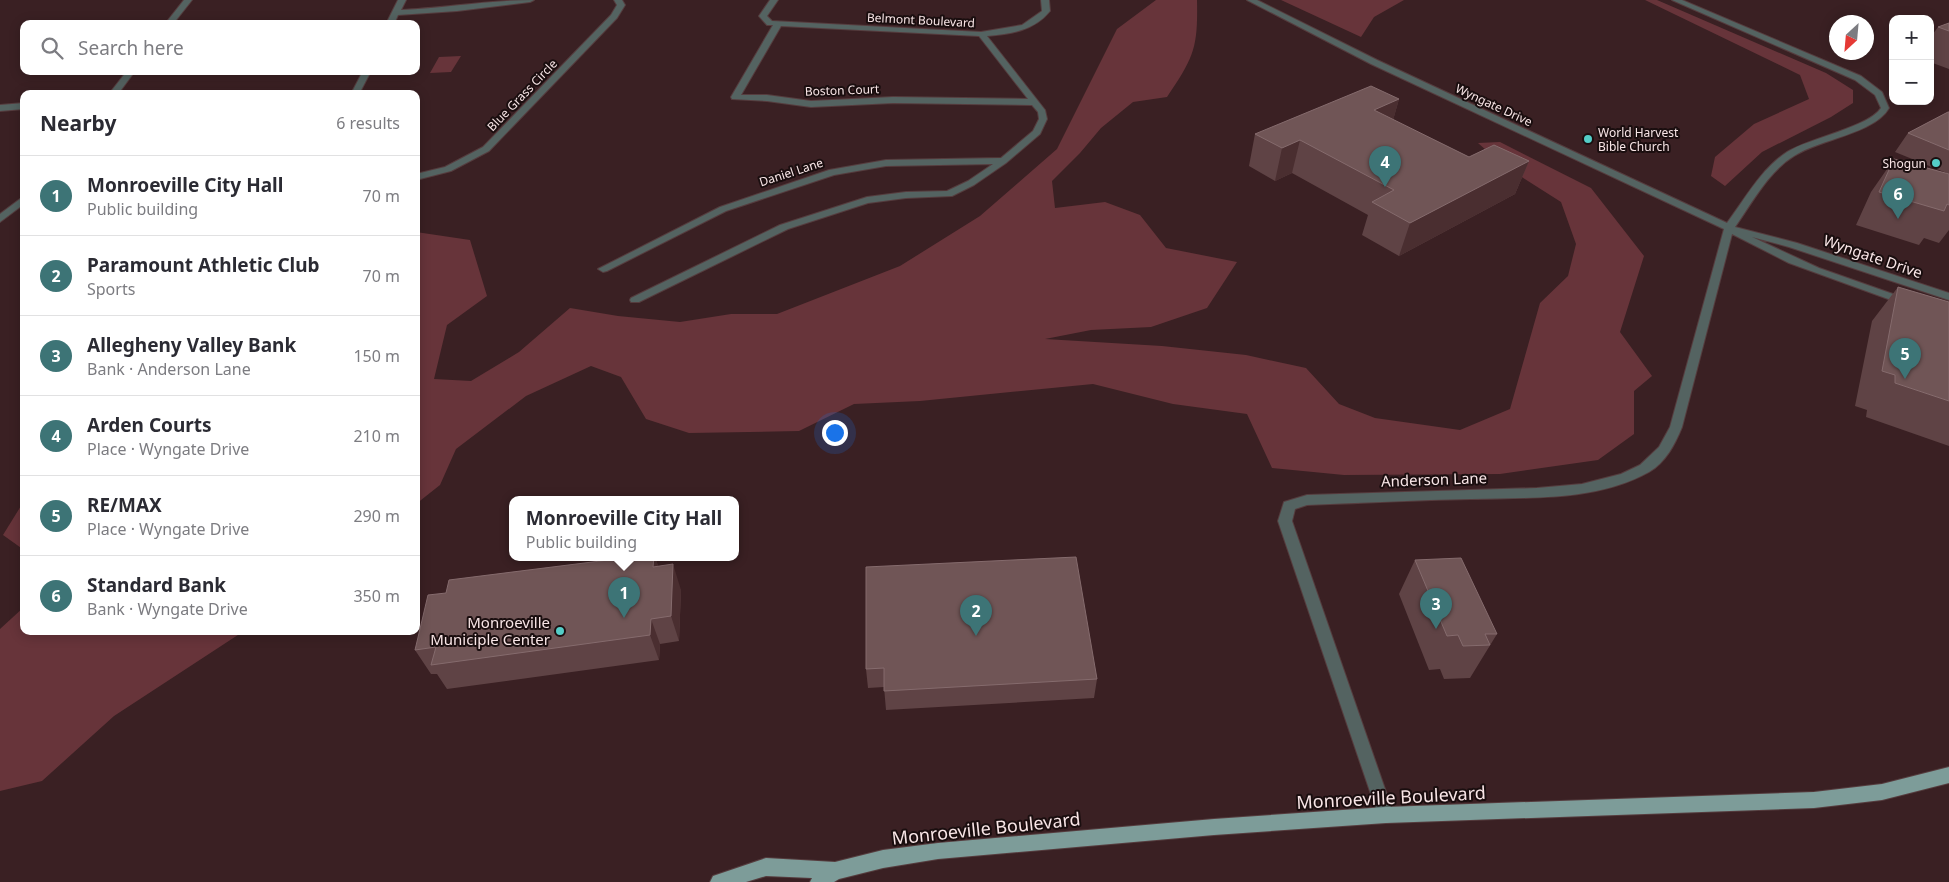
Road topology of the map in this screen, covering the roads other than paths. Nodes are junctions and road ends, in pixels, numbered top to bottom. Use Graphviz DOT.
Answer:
graph roads {
  1 [pos="188,0"];
  2 [pos="402,0"];
  3 [pos="530,0"];
  4 [pos="618,0"];
  5 [pos="774,0"];
  6 [pos="1045,0"];
  7 [pos="1250,0"];
  8 [pos="1676,0"];
  9 [pos="396,13"];
  10 [pos="172,20"];
  11 [pos="392,20"];
  12 [pos="778,24"];
  13 [pos="981,34"];
  14 [pos="128,75"];
  15 [pos="364,75"];
  16 [pos="116,90"];
  17 [pos="357,90"];
  18 [pos="1034,102"];
  19 [pos="20,106"];
  20 [pos="0,108"];
  21 [pos="1003,161"];
  22 [pos="420,176"];
  23 [pos="20,202"];
  24 [pos="0,220"];
  25 [pos="1729,228"];
  26 [pos="603,269"];
  27 [pos="1949,297"];
  28 [pos="635,300"];
  29 [pos="1918,305"];
  30 [pos="1949,775"];
  31 [pos="1386,816"];
  32 [pos="835,871"];
  33 [pos="719,882"];
  34 [pos="819,882"];
  1 -- 10 [label="street"];
  2 -- 9 [label="street"];
  3 -- 9 [label="street"];
  4 -- 22 [label="street, Blue Grass Circle"];
  5 -- 12 [label="street"];
  6 -- 13 [label="street, Belmont Boulevard"];
  7 -- 25 [label="street, Wyngate Drive"];
  8 -- 25 [label="street"];
  9 -- 11 [label="street"];
  12 -- 13 [label="street, Belmont Boulevard"];
  12 -- 18 [label="street, Boston Court"];
  13 -- 18 [label="street"];
  14 -- 16 [label="street"];
  15 -- 17 [label="street"];
  18 -- 21 [label="street"];
  19 -- 20 [label="street"];
  21 -- 26 [label="street, Daniel Lane"];
  21 -- 28 [label="street"];
  23 -- 24 [label="street"];
  25 -- 27 [label="street, Wyngate Drive"];
  25 -- 29 [label="street, Wyngate Drive"];
  25 -- 31 [label="street, Anderson Lane"];
  30 -- 31 [label="main road, Monroeville Boulevard"];
  31 -- 32 [label="main road, Monroeville Boulevard"];
  32 -- 33 [label="main road, Monroeville Boulevard"];
  32 -- 34 [label="main road, Monroeville Boulevard"];
}
